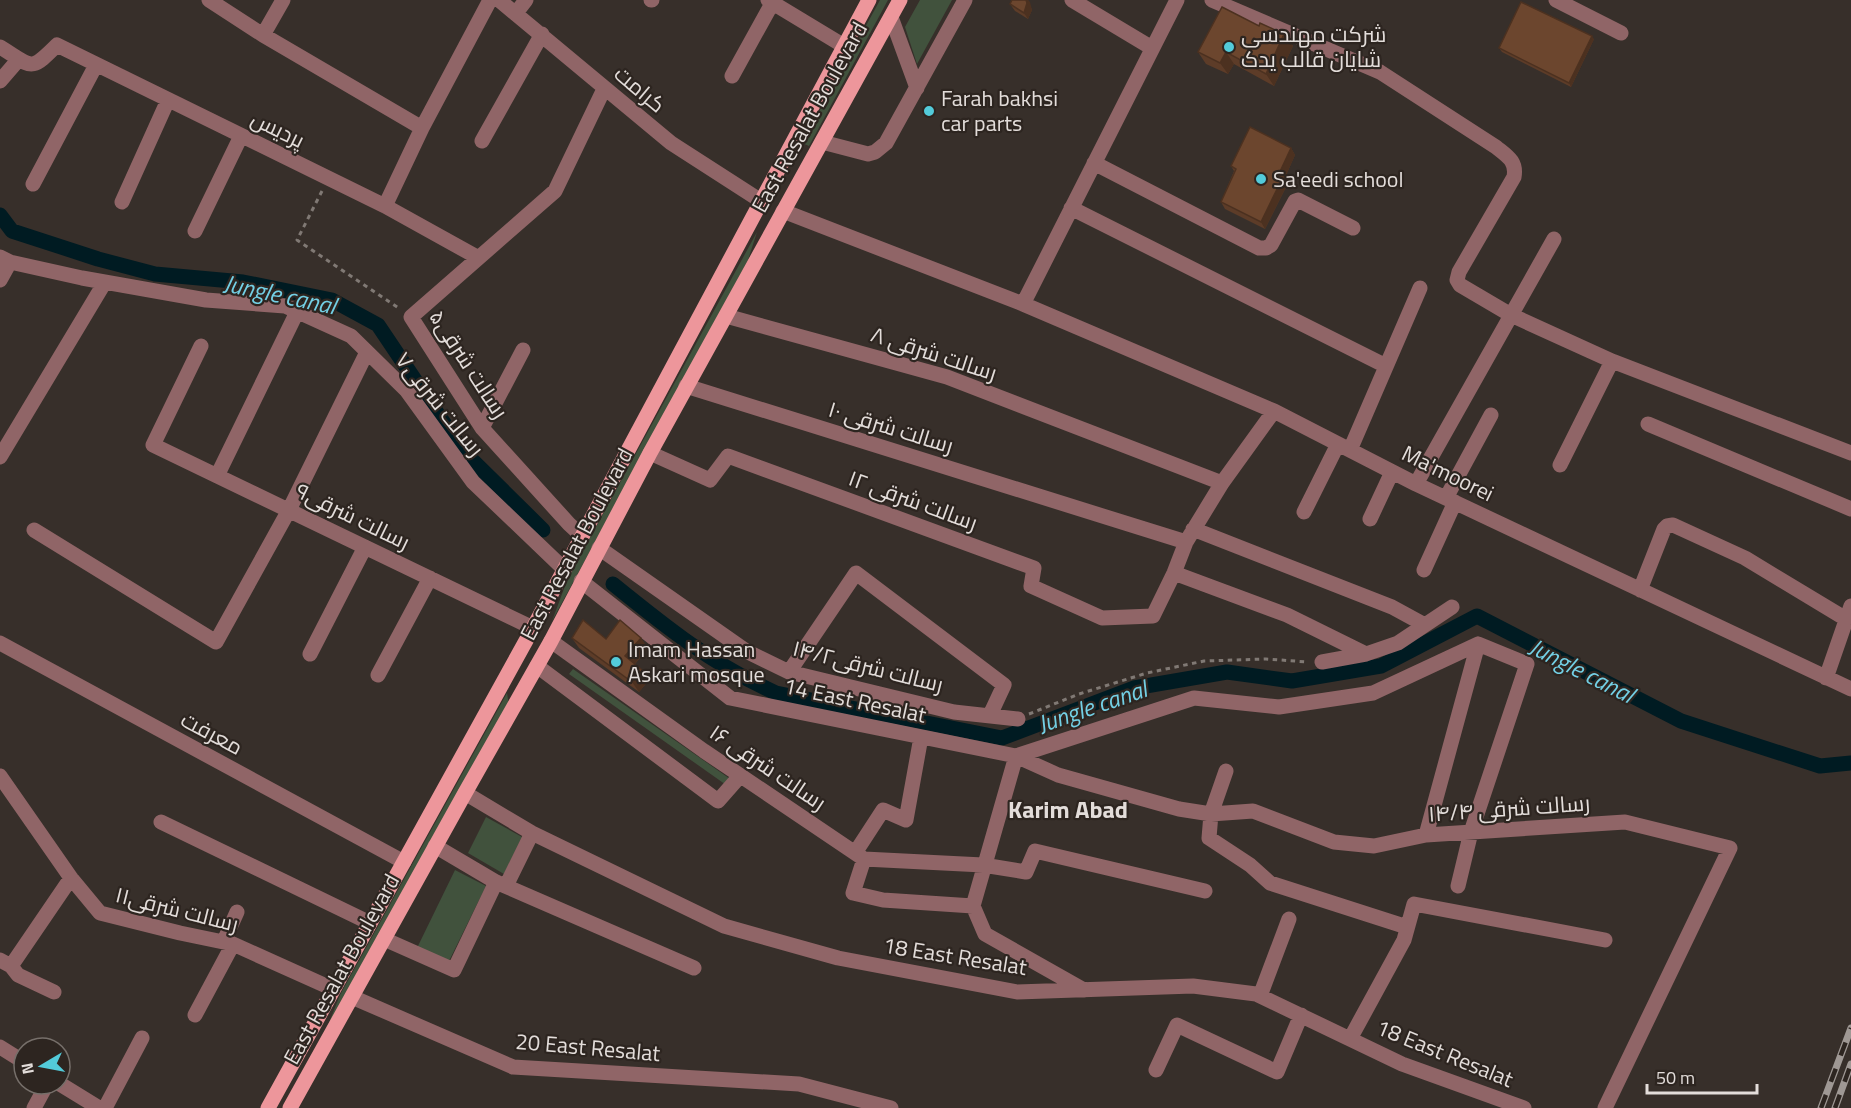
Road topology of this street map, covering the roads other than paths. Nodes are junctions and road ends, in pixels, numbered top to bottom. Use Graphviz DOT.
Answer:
graph roads {
  1 [pos="209,0"];
  2 [pos="283,0"];
  3 [pos="490,0"];
  4 [pos="499,0"];
  5 [pos="526,0"];
  6 [pos="869,0"];
  7 [pos="900,0"];
  8 [pos="965,0"];
  9 [pos="1072,0"];
  10 [pos="1177,0"];
  11 [pos="1212,0"];
  12 [pos="1556,0"];
  13 [pos="772,1"];
  14 [pos="516,14"];
  15 [pos="891,17"];
  16 [pos="1621,33"];
  17 [pos="542,34"];
  18 [pos="264,35"];
  19 [pos="844,46"];
  20 [pos="0,47"];
  21 [pos="1152,48"];
  22 [pos="19,59"];
  23 [pos="96,65"];
  24 [pos="732,76"];
  25 [pos="0,81"];
  26 [pos="604,88"];
  27 [pos="917,88"];
  28 [pos="168,100"];
  29 [pos="422,128"];
  30 [pos="241,136"];
  31 [pos="482,141"];
  32 [pos="822,141"];
  33 [pos="1094,163"];
  34 [pos="33,184"];
  35 [pos="761,201"];
  36 [pos="122,202"];
  37 [pos="385,206"];
  38 [pos="1071,208"];
  39 [pos="783,211"];
  40 [pos="1353,228"];
  41 [pos="195,231"];
  42 [pos="1554,239"];
  43 [pos="477,257"];
  44 [pos="5,259"];
  45 [pos="0,280"];
  46 [pos="105,282"];
  47 [pos="1420,288"];
  48 [pos="1023,304"];
  49 [pos="297,312"];
  50 [pos="1511,315"];
  51 [pos="726,316"];
  52 [pos="201,346"];
  53 [pos="523,350"];
  54 [pos="367,352"];
  55 [pos="1612,361"];
  56 [pos="1386,366"];
  57 [pos="686,386"];
  58 [pos="1274,411"];
  59 [pos="1491,415"];
  60 [pos="1648,424"];
  61 [pos="482,428"];
  62 [pos="632,443"];
  63 [pos="1344,447"];
  64 [pos="650,453"];
  65 [pos="1851,453"];
  66 [pos="0,457"];
  67 [pos="1560,465"];
  68 [pos="1392,472"];
  69 [pos="217,476"];
  70 [pos="1222,483"];
  71 [pos="1416,484"];
  72 [pos="1451,500"];
  73 [pos="1851,509"];
  74 [pos="289,510"];
  75 [pos="1304,513"];
  76 [pos="1370,519"];
  77 [pos="33,530"];
  78 [pos="1189,535"];
  79 [pos="582,536"];
  80 [pos="365,547"];
  81 [pos="599,548"];
  82 [pos="564,569"];
  83 [pos="1424,570"];
  84 [pos="1174,573"];
  85 [pos="430,578"];
  86 [pos="581,581"];
  87 [pos="1640,590"];
  88 [pos="1452,607"];
  89 [pos="1849,612"];
  90 [pos="1425,625"];
  91 [pos="533,628"];
  92 [pos="551,641"];
  93 [pos="0,643"];
  94 [pos="1478,644"];
  95 [pos="310,654"];
  96 [pos="1366,654"];
  97 [pos="1322,662"];
  98 [pos="537,666"];
  99 [pos="789,672"];
  100 [pos="378,675"];
  101 [pos="1826,678"];
  102 [pos="1851,690"];
  103 [pos="990,716"];
  104 [pos="1018,718"];
  105 [pos="921,737"];
  106 [pos="1016,756"];
  107 [pos="1226,771"];
  108 [pos="0,776"];
  109 [pos="740,776"];
  110 [pos="465,793"];
  111 [pos="1211,814"];
  112 [pos="162,822"];
  113 [pos="1471,832"];
  114 [pos="531,833"];
  115 [pos="1426,835"];
  116 [pos="435,846"];
  117 [pos="860,856"];
  118 [pos="404,862"];
  119 [pos="983,865"];
  120 [pos="71,878"];
  121 [pos="501,884"];
  122 [pos="1458,886"];
  123 [pos="1205,891"];
  124 [pos="973,906"];
  125 [pos="237,912"];
  126 [pos="1288,919"];
  127 [pos="370,923"];
  128 [pos="1407,927"];
  129 [pos="384,939"];
  130 [pos="1605,940"];
  131 [pos="229,942"];
  132 [pos="5,963"];
  133 [pos="694,968"];
  134 [pos="333,989"];
  135 [pos="1084,990"];
  136 [pos="54,992"];
  137 [pos="1260,996"];
  138 [pos="352,997"];
  139 [pos="195,1015"];
  140 [pos="1301,1015"];
  141 [pos="142,1038"];
  142 [pos="1350,1039"];
  143 [pos="298,1052"];
  144 [pos="315,1062"];
  145 [pos="1156,1070"];
  146 [pos="72,1091"];
  147 [pos="1506,1105"];
  148 [pos="99,1108"];
  149 [pos="105,1108"];
  150 [pos="268,1108"];
  151 [pos="290,1108"];
  152 [pos="891,1108"];
  153 [pos="1524,1108"];
  154 [pos="1605,1108"];
  1 -- 18 [label="street"];
  2 -- 18 [label="street"];
  3 -- 29 [label="street"];
  4 -- 14 [label="street, کرامت"];
  5 -- 14 [label="street"];
  6 -- 19 [label="main road, East Resalat Boulevard"];
  7 -- 15 [label="main road, East Resalat Boulevard"];
  8 -- 27 [label="street"];
  9 -- 21 [label="street"];
  10 -- 21 [label="street"];
  11 -- 50 [label="street"];
  12 -- 16 [label="street"];
  13 -- 19 [label="street"];
  13 -- 24 [label="street"];
  14 -- 17 [label="street, کرامت"];
  15 -- 27 [label="street"];
  15 -- 32 [label="main road, East Resalat Boulevard"];
  17 -- 26 [label="street, کرامت"];
  17 -- 31 [label="street"];
  18 -- 29 [label="street"];
  19 -- 35 [label="main road, East Resalat Boulevard"];
  20 -- 22 [label="street"];
  21 -- 33 [label="street"];
  22 -- 23 [label="street, پردیس"];
  22 -- 25 [label="street"];
  23 -- 28 [label="street, پردیس"];
  23 -- 34 [label="street"];
  26 -- 35 [label="street, کرامت"];
  26 -- 43 [label="street"];
  27 -- 32 [label="street"];
  28 -- 30 [label="street, پردیس"];
  28 -- 36 [label="street"];
  29 -- 37 [label="street"];
  30 -- 37 [label="street, پردیس"];
  30 -- 41 [label="street"];
  32 -- 39 [label="main road, East Resalat Boulevard"];
  33 -- 38 [label="street"];
  33 -- 40 [label="street"];
  35 -- 62 [label="main road, East Resalat Boulevard"];
  37 -- 43 [label="street, پردیس"];
  38 -- 48 [label="street"];
  38 -- 56 [label="street"];
  39 -- 48 [label="street, Ma'moorei"];
  39 -- 51 [label="main road, East Resalat Boulevard"];
  42 -- 50 [label="street"];
  43 -- 61 [label="street, رسالت شرقی۵"];
  44 -- 45 [label="street"];
  44 -- 46 [label="street, رسالت شرقی۷"];
  46 -- 49 [label="street, رسالت شرقی۷"];
  46 -- 66 [label="street"];
  47 -- 56 [label="street"];
  48 -- 58 [label="street, Ma'moorei"];
  49 -- 54 [label="street, رسالت شرقی۷"];
  49 -- 69 [label="street"];
  50 -- 55 [label="street"];
  50 -- 71 [label="street"];
  51 -- 57 [label="main road, East Resalat Boulevard"];
  51 -- 70 [label="street, رسالت شرقی ۸"];
  52 -- 69 [label="street, رسالت شرقی۹"];
  53 -- 61 [label="street"];
  54 -- 74 [label="street"];
  54 -- 82 [label="street, رسالت شرقی۷"];
  55 -- 65 [label="street"];
  55 -- 67 [label="street"];
  56 -- 63 [label="street"];
  57 -- 64 [label="main road, East Resalat Boulevard"];
  57 -- 78 [label="street, رسالت شرقی ۱۰"];
  58 -- 63 [label="street, Ma'moorei"];
  58 -- 70 [label="street"];
  59 -- 72 [label="street"];
  60 -- 73 [label="street"];
  61 -- 79 [label="street, رسالت شرقی۵"];
  62 -- 64 [label="main road"];
  62 -- 79 [label="main road, East Resalat Boulevard"];
  63 -- 68 [label="street, Ma'moorei"];
  63 -- 75 [label="street"];
  64 -- 81 [label="main road, East Resalat Boulevard"];
  64 -- 84 [label="street, رسالت شرقی ۱۲"];
  68 -- 71 [label="street, Ma'moorei"];
  68 -- 76 [label="street"];
  69 -- 74 [label="street, رسالت شرقی۹"];
  70 -- 78 [label="street"];
  71 -- 72 [label="street, Ma'moorei"];
  72 -- 83 [label="street"];
  72 -- 87 [label="street, Ma'moorei"];
  74 -- 77 [label="street"];
  74 -- 80 [label="street, رسالت شرقی۹"];
  78 -- 84 [label="street"];
  78 -- 90 [label="street, رسالت شرقی ۱۰"];
  79 -- 82 [label="main road, East Resalat Boulevard"];
  80 -- 85 [label="street, رسالت شرقی۹"];
  80 -- 95 [label="street"];
  81 -- 86 [label="main road, East Resalat Boulevard"];
  81 -- 99 [label="street, رسالت شرقی۱۴/۲"];
  82 -- 91 [label="main road, East Resalat Boulevard"];
  84 -- 96 [label="street"];
  85 -- 91 [label="street, رسالت شرقی۹"];
  85 -- 100 [label="street"];
  86 -- 92 [label="main road, East Resalat Boulevard"];
  86 -- 105 [label="street, 14 East Resalat"];
  87 -- 89 [label="street"];
  87 -- 101 [label="street, Ma'moorei"];
  88 -- 90 [label="street"];
  89 -- 101 [label="street"];
  90 -- 96 [label="street"];
  91 -- 118 [label="main road, East Resalat Boulevard"];
  92 -- 98 [label="main road, East Resalat Boulevard"];
  92 -- 109 [label="street, رسالت شرقی ۱۶"];
  93 -- 118 [label="street, معرفت"];
  94 -- 106 [label="street"];
  94 -- 113 [label="street"];
  94 -- 115 [label="street"];
  96 -- 97 [label="street"];
  98 -- 109 [label="street"];
  98 -- 110 [label="main road, East Resalat Boulevard"];
  99 -- 103 [label="street, رسالت شرقی۱۴/۲"];
  99 -- 103 [label="street"];
  101 -- 102 [label="street, Ma'moorei"];
  103 -- 104 [label="street, رسالت شرقی۱۴/۲"];
  105 -- 106 [label="street, 14 East Resalat"];
  105 -- 117 [label="street"];
  106 -- 111 [label="street, رسالت شرقی ۱۴/۴"];
  106 -- 119 [label="street"];
  107 -- 111 [label="street"];
  108 -- 120 [label="street, رسالت شرقی۱۱"];
  109 -- 117 [label="street, رسالت شرقی ۱۶"];
  110 -- 114 [label="street, 18 East Resalat"];
  110 -- 116 [label="main road, East Resalat Boulevard"];
  111 -- 115 [label="street, رسالت شرقی ۱۴/۴"];
  111 -- 128 [label="street"];
  112 -- 127 [label="street"];
  113 -- 115 [label="street, رسالت شرقی ۱۴/۴"];
  113 -- 122 [label="street"];
  113 -- 154 [label="street, رسالت شرقی ۱۴/۴"];
  114 -- 121 [label="street"];
  114 -- 135 [label="street, 18 East Resalat"];
  116 -- 121 [label="street"];
  116 -- 129 [label="main road, East Resalat Boulevard"];
  117 -- 119 [label="street"];
  117 -- 124 [label="street"];
  118 -- 127 [label="main road, East Resalat Boulevard"];
  119 -- 123 [label="street"];
  119 -- 124 [label="street"];
  120 -- 131 [label="street, رسالت شرقی۱۱"];
  120 -- 132 [label="street"];
  121 -- 129 [label="street"];
  121 -- 133 [label="street"];
  124 -- 135 [label="street"];
  125 -- 131 [label="street"];
  126 -- 137 [label="street"];
  127 -- 134 [label="main road, East Resalat Boulevard"];
  128 -- 130 [label="street"];
  128 -- 142 [label="street"];
  129 -- 138 [label="main road, East Resalat Boulevard"];
  131 -- 134 [label="street, رسالت شرقی۱۱"];
  131 -- 139 [label="street"];
  132 -- 136 [label="street"];
  134 -- 143 [label="main road, East Resalat Boulevard"];
  135 -- 137 [label="street, 18 East Resalat"];
  137 -- 140 [label="street, 18 East Resalat"];
  138 -- 144 [label="main road, East Resalat Boulevard"];
  138 -- 152 [label="street, 20 East Resalat"];
  140 -- 142 [label="street, 18 East Resalat"];
  140 -- 145 [label="street"];
  141 -- 149 [label="street"];
  142 -- 147 [label="street, 18 East Resalat"];
  143 -- 144 [label="main road"];
  143 -- 150 [label="main road, East Resalat Boulevard"];
  144 -- 151 [label="main road, East Resalat Boulevard"];
  146 -- 148 [label="street"];
  147 -- 153 [label="street, 18 East Resalat"];
}
